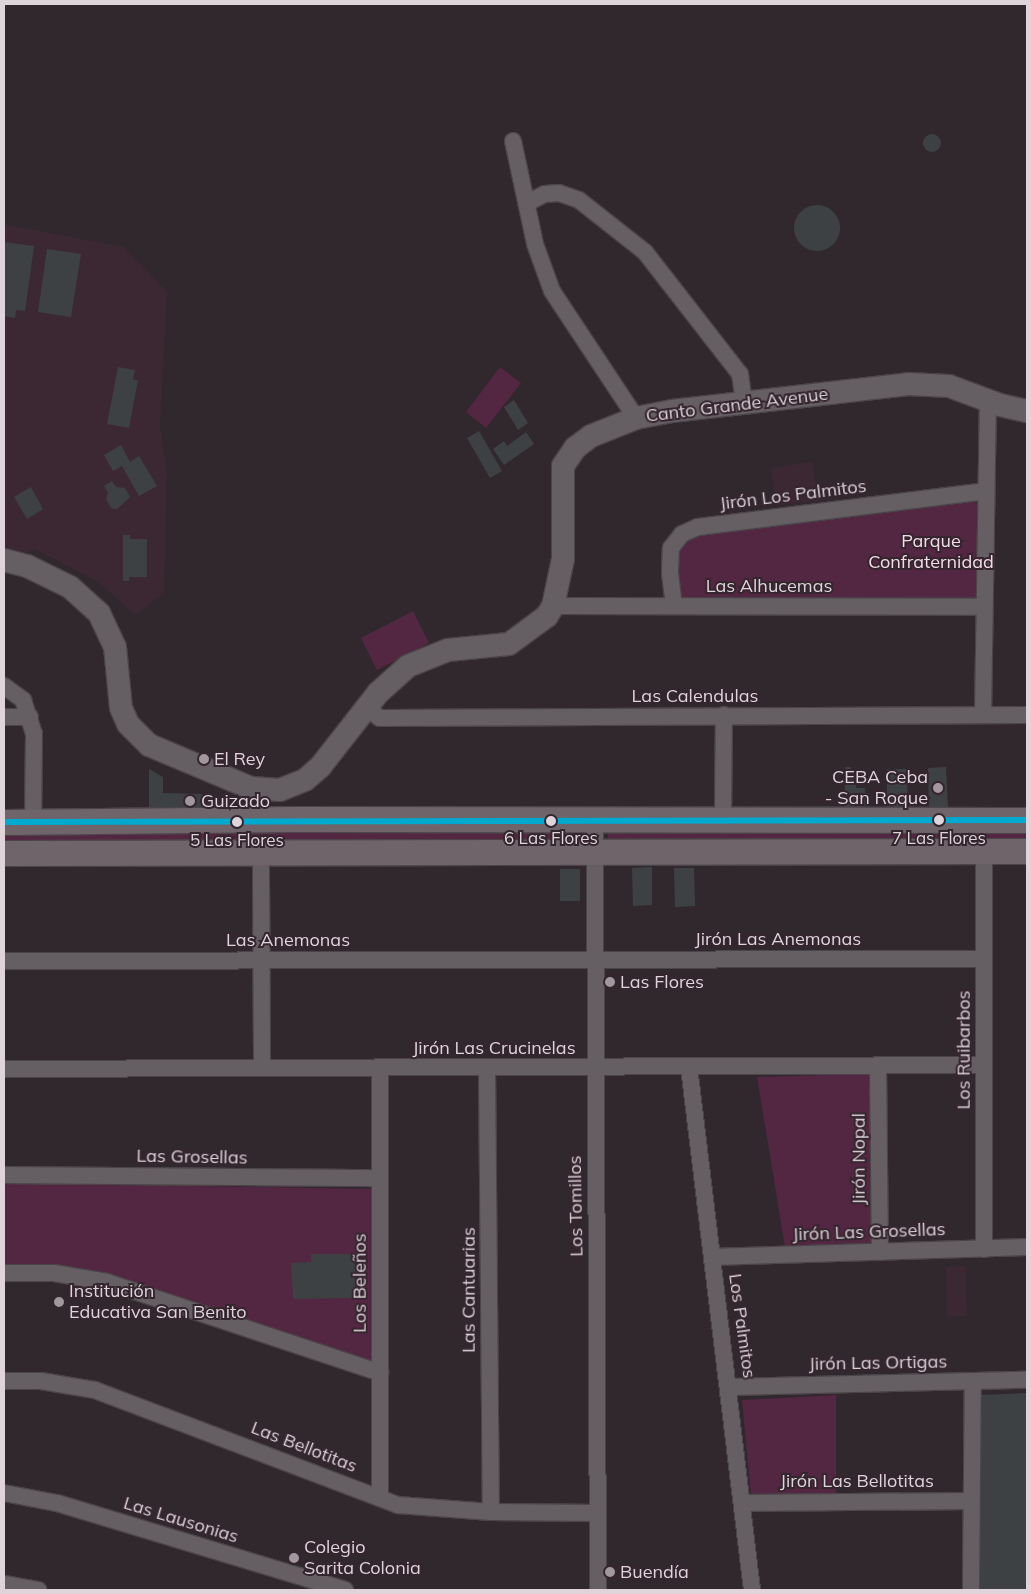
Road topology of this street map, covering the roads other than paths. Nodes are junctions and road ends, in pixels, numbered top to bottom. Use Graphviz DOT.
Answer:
graph roads {
  1 [pos="512,141"];
  2 [pos="527,203"];
  3 [pos="988,401"];
  4 [pos="744,402"];
  5 [pos="1027,411"];
  6 [pos="636,418"];
  7 [pos="985,491"];
  8 [pos="4,560"];
  9 [pos="553,606"];
  10 [pos="674,606"];
  11 [pos="984,607"];
  12 [pos="4,686"];
  13 [pos="367,708"];
  14 [pos="983,715"];
  15 [pos="1027,715"];
  16 [pos="724,716"];
  17 [pos="4,717"];
  18 [pos="30,717"];
  19 [pos="595,820"];
  20 [pos="724,820"];
  21 [pos="1027,820"];
  22 [pos="4,822"];
  23 [pos="33,822"];
  24 [pos="1027,851"];
  25 [pos="595,852"];
  26 [pos="984,852"];
  27 [pos="4,853"];
  28 [pos="261,868"];
  29 [pos="573,959"];
  30 [pos="594,959"];
  31 [pos="260,960"];
  32 [pos="984,960"];
  33 [pos="4,961"];
  34 [pos="878,1065"];
  35 [pos="983,1066"];
  36 [pos="487,1067"];
  37 [pos="689,1067"];
  38 [pos="262,1068"];
  39 [pos="380,1068"];
  40 [pos="594,1068"];
  41 [pos="4,1069"];
  42 [pos="4,1175"];
  43 [pos="380,1178"];
  44 [pos="1027,1247"];
  45 [pos="984,1249"];
  46 [pos="880,1252"];
  47 [pos="712,1257"];
  48 [pos="4,1273"];
  49 [pos="380,1373"];
  50 [pos="1027,1380"];
  51 [pos="4,1381"];
  52 [pos="973,1381"];
  53 [pos="730,1387"];
  54 [pos="4,1494"];
  55 [pos="380,1498"];
  56 [pos="971,1501"];
  57 [pos="743,1503"];
  58 [pos="491,1512"];
  59 [pos="597,1513"];
  60 [pos="4,1584"];
  61 [pos="38,1590"];
  62 [pos="345,1590"];
  63 [pos="598,1590"];
  64 [pos="752,1590"];
  65 [pos="970,1590"];
  1 -- 2 [label="street"];
  2 -- 4 [label="street"];
  2 -- 6 [label="street"];
  3 -- 4 [label="street, Canto Grande Avenue"];
  3 -- 5 [label="street, Canto Grande Avenue"];
  3 -- 7 [label="street"];
  4 -- 6 [label="street, Canto Grande Avenue"];
  6 -- 9 [label="street, Canto Grande Avenue"];
  7 -- 10 [label="street, Jirón Los Palmitos"];
  7 -- 11 [label="street"];
  8 -- 13 [label="street, Canto Grande Avenue"];
  9 -- 10 [label="street, Las Alhucemas"];
  9 -- 13 [label="street, Canto Grande Avenue"];
  10 -- 11 [label="street, Las Alhucemas"];
  11 -- 14 [label="street"];
  12 -- 18 [label="street"];
  13 -- 16 [label="street, Las Calendulas"];
  14 -- 15 [label="street, Las Calendulas"];
  14 -- 16 [label="street, Las Calendulas"];
  16 -- 20 [label="street"];
  17 -- 18 [label="street"];
  18 -- 23 [label="street"];
  19 -- 20 [label="main road"];
  19 -- 23 [label="main road"];
  19 -- 25 [label="street, Los Tomillos"];
  20 -- 21 [label="main road"];
  22 -- 23 [label="main road"];
  24 -- 26 [label="main road"];
  25 -- 26 [label="main road"];
  25 -- 27 [label="main road"];
  25 -- 30 [label="street, Los Tomillos"];
  26 -- 32 [label="street, Los Ruibarbos"];
  28 -- 31 [label="street"];
  29 -- 30 [label="street, Jirón Las Anemonas"];
  29 -- 31 [label="street, Las Anemonas"];
  30 -- 32 [label="street, Jirón Las Anemonas"];
  30 -- 40 [label="street, Los Tomillos"];
  31 -- 33 [label="street, Las Anemonas"];
  31 -- 38 [label="street"];
  32 -- 35 [label="street, Los Ruibarbos"];
  34 -- 35 [label="street, Jirón Las Crucinelas"];
  34 -- 37 [label="street, Jirón Las Crucinelas"];
  34 -- 46 [label="street, Jirón Nopal"];
  35 -- 45 [label="street, Los Ruibarbos"];
  36 -- 39 [label="street, Jirón Las Crucinelas"];
  36 -- 40 [label="street, Jirón Las Crucinelas"];
  36 -- 58 [label="street, Las Cantuarias"];
  37 -- 40 [label="street, Jirón Las Crucinelas"];
  37 -- 47 [label="street, Los Palmitos"];
  38 -- 39 [label="street, Jirón Las Crucinelas"];
  38 -- 41 [label="street, Jirón Las Crucinelas"];
  39 -- 43 [label="street, Los Beleños"];
  40 -- 59 [label="street, Los Tomillos"];
  42 -- 43 [label="street, Las Grosellas"];
  43 -- 49 [label="street, Los Beleños"];
  44 -- 45 [label="street, Jirón Las Grosellas"];
  45 -- 46 [label="street, Jirón Las Grosellas"];
  46 -- 47 [label="street, Jirón Las Grosellas"];
  47 -- 53 [label="street, Los Palmitos"];
  48 -- 49 [label="street"];
  49 -- 55 [label="street, Los Beleños"];
  50 -- 52 [label="street, Jirón Las Ortigas"];
  51 -- 55 [label="street, Las Bellotitas"];
  52 -- 53 [label="street, Jirón Las Ortigas"];
  52 -- 56 [label="street"];
  53 -- 57 [label="street, Los Palmitos"];
  54 -- 62 [label="street, Las Lausonias"];
  55 -- 58 [label="street, Las Bellotitas"];
  56 -- 57 [label="street, Jirón Las Bellotitas"];
  56 -- 65 [label="street"];
  57 -- 64 [label="street, Los Palmitos"];
  58 -- 59 [label="street, Las Bellotitas"];
  59 -- 63 [label="street, Los Tomillos"];
  60 -- 61 [label="street"];
}
